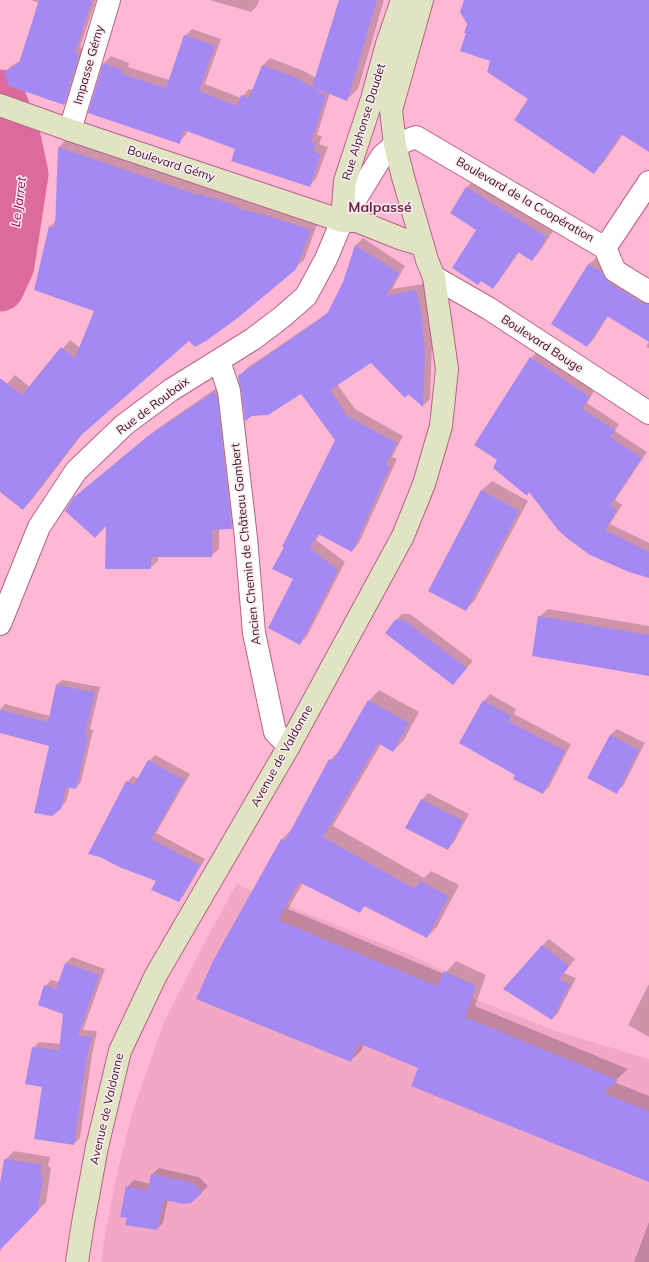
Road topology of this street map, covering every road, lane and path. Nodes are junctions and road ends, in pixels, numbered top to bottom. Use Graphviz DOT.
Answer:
graph roads {
  1 [pos="109,0"];
  2 [pos="402,0"];
  3 [pos="422,0"];
  4 [pos="0,105"];
  5 [pos="70,130"];
  6 [pos="395,145"];
  7 [pos="649,182"];
  8 [pos="342,221"];
  9 [pos="423,245"];
  10 [pos="605,248"];
  11 [pos="434,277"];
  12 [pos="649,292"];
  13 [pos="219,361"];
  14 [pos="649,413"];
  15 [pos="0,624"];
  16 [pos="288,746"];
  17 [pos="77,1262"];
  1 -- 5 [label="street, Impasse Gémy"];
  2 -- 8 [label="street, Rue Alphonse Daudet"];
  3 -- 6 [label="street, Rue Alphonse Daudet"];
  4 -- 5 [label="street, Boulevard Gémy"];
  5 -- 8 [label="street, Boulevard Gémy"];
  6 -- 8 [label="street, Rue Alphonse Daudet"];
  6 -- 9 [label="street, Avenue de Valdonne"];
  6 -- 10 [label="street, Boulevard de la Coopération"];
  7 -- 10 [label="street, Boulevard de la Coopération"];
  8 -- 9 [label="street"];
  8 -- 13 [label="street, Rue de Roubaix"];
  9 -- 11 [label="street, Avenue de Valdonne"];
  10 -- 12 [label="street"];
  11 -- 14 [label="street, Boulevard Bouge"];
  11 -- 16 [label="street, Avenue de Valdonne"];
  13 -- 15 [label="street, Rue de Roubaix"];
  13 -- 16 [label="street, Ancien Chemin de Château Gombert"];
  16 -- 17 [label="street, Avenue de Valdonne"];
}
